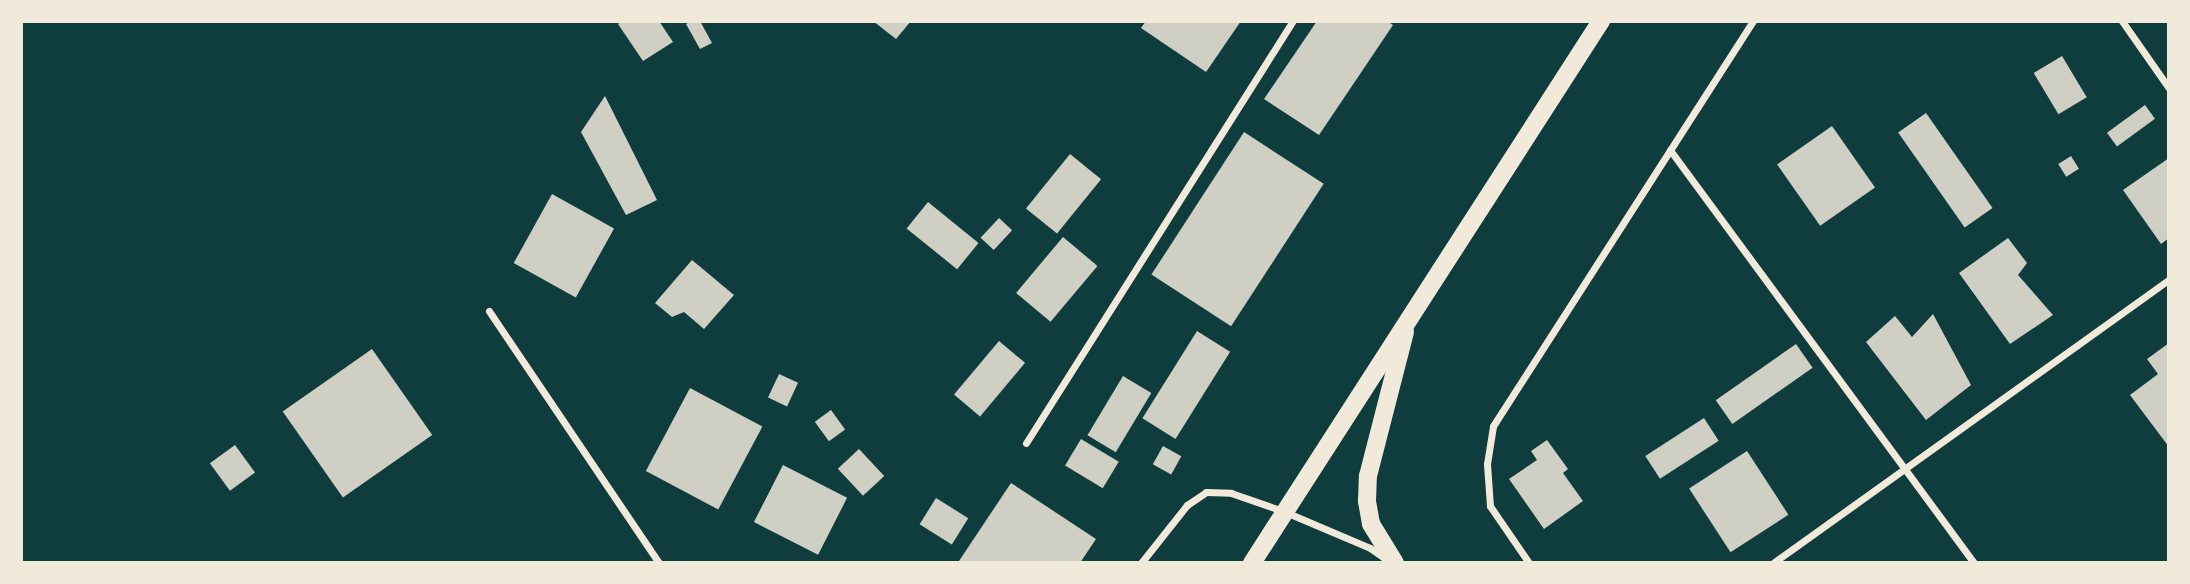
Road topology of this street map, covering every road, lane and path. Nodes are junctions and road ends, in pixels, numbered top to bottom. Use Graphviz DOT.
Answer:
graph roads {
  1 [pos="1293,21"];
  2 [pos="1601,21"];
  3 [pos="1753,21"];
  4 [pos="2122,21"];
  5 [pos="2169,88"];
  6 [pos="1670,150"];
  7 [pos="2169,280"];
  8 [pos="489,311"];
  9 [pos="1410,316"];
  10 [pos="1026,443"];
  11 [pos="1903,470"];
  12 [pos="1283,510"];
  13 [pos="659,563"];
  14 [pos="1141,563"];
  15 [pos="1252,563"];
  16 [pos="1393,563"];
  17 [pos="1529,563"];
  18 [pos="1773,563"];
  19 [pos="1973,563"];
  1 -- 10 [label="street"];
  2 -- 9 [label="main road"];
  3 -- 6 [label="street"];
  4 -- 5 [label="street"];
  6 -- 11 [label="street"];
  6 -- 17 [label="street"];
  7 -- 11 [label="street"];
  8 -- 13 [label="street"];
  9 -- 12 [label="main road"];
  9 -- 16 [label="main road"];
  11 -- 18 [label="street"];
  11 -- 19 [label="street"];
  12 -- 14 [label="street"];
  12 -- 15 [label="main road"];
  12 -- 16 [label="street"];
}
